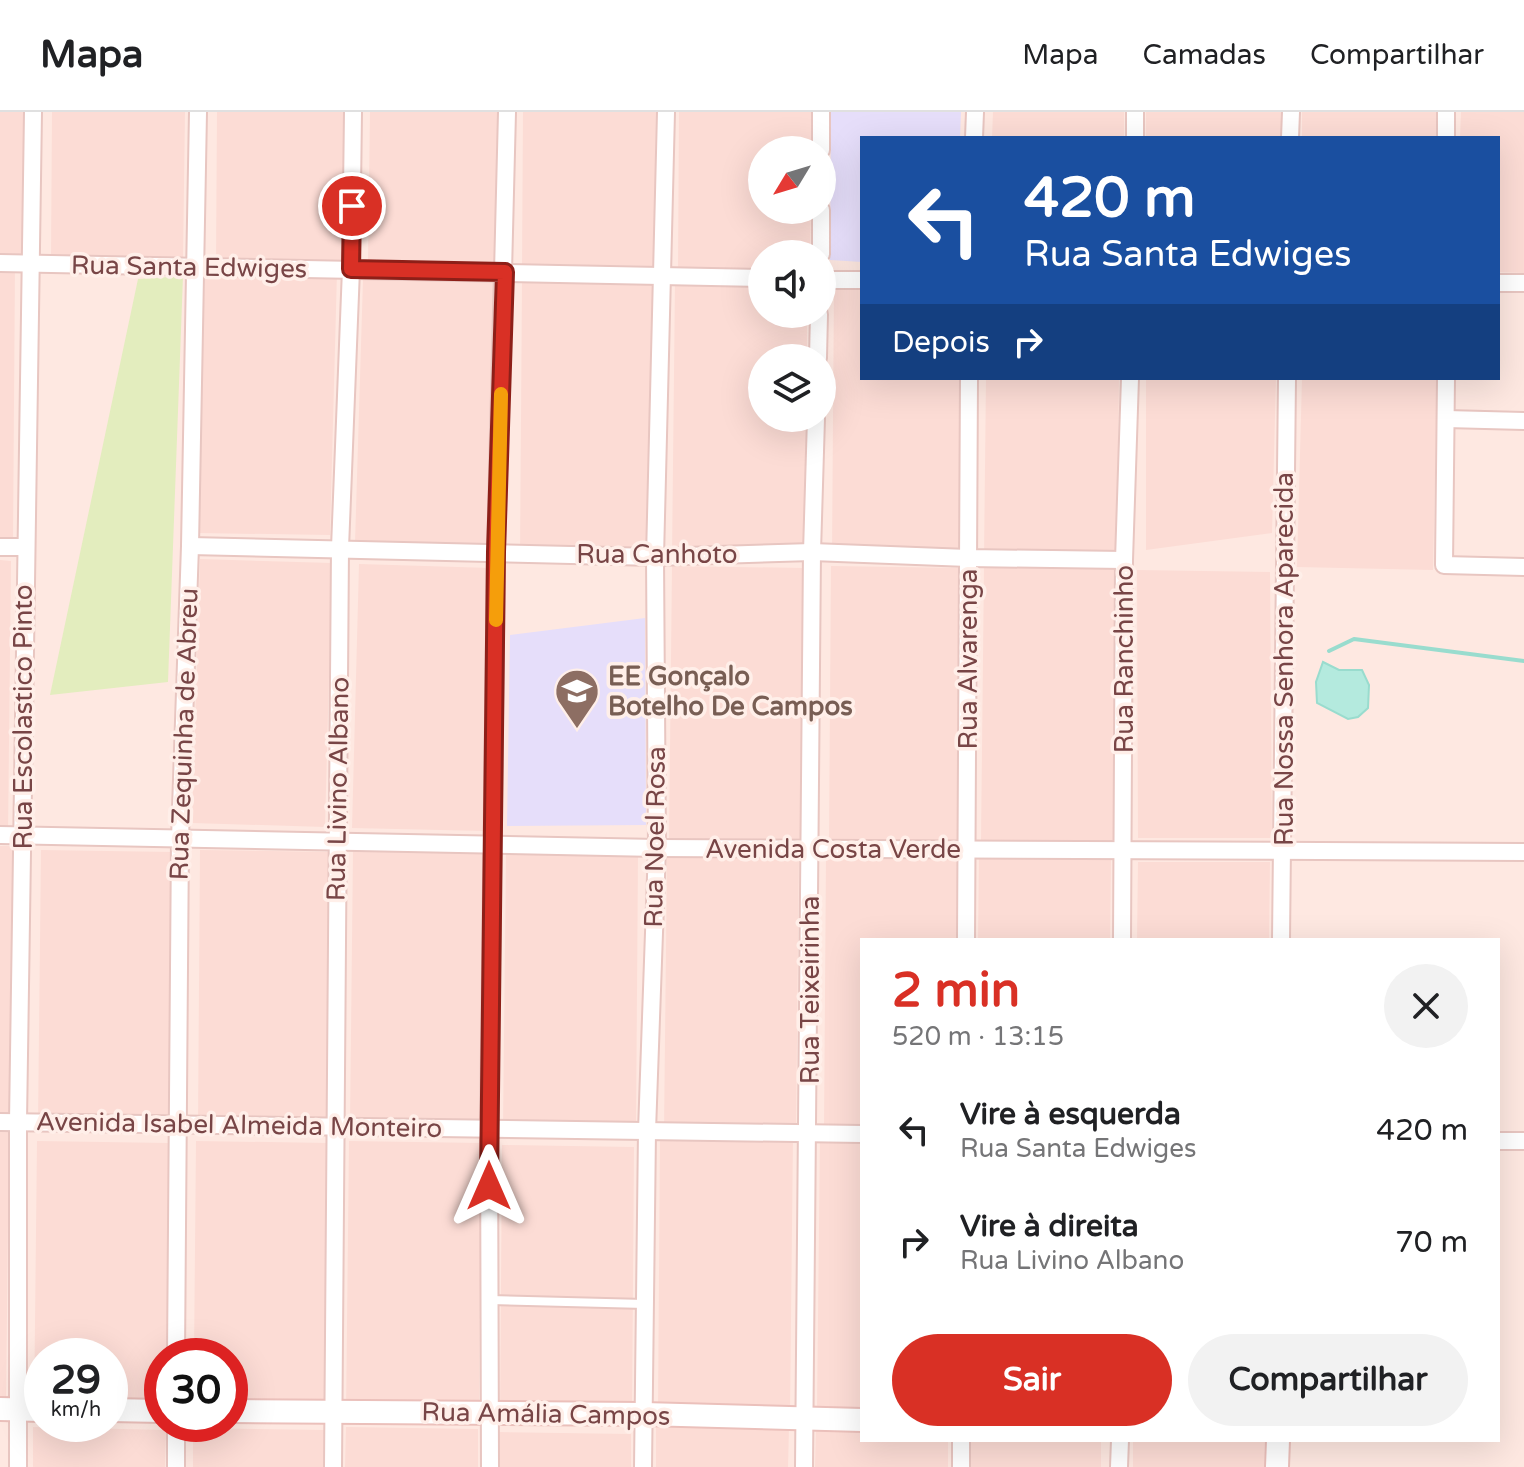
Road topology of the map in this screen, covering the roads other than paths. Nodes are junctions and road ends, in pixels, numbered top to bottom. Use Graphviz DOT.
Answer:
graph roads {
  1 [pos="33,112"];
  2 [pos="198,112"];
  3 [pos="353,112"];
  4 [pos="507,112"];
  5 [pos="666,112"];
  6 [pos="821,112"];
  7 [pos="975,112"];
  8 [pos="1135,112"];
  9 [pos="1291,112"];
  10 [pos="1446,112"];
  11 [pos="821,136"];
  12 [pos="974,136"];
  13 [pos="1135,136"];
  14 [pos="1290,136"];
  15 [pos="1446,136"];
  16 [pos="0,263"];
  17 [pos="32,264"];
  18 [pos="193,267"];
  19 [pos="351,269"];
  20 [pos="505,272"];
  21 [pos="662,275"];
  22 [pos="748,278"];
  23 [pos="836,280"];
  24 [pos="860,280"];
  25 [pos="1500,283"];
  26 [pos="1524,283"];
  27 [pos="969,380"];
  28 [pos="1130,380"];
  29 [pos="1287,380"];
  30 [pos="1446,380"];
  31 [pos="1446,419"];
  32 [pos="1524,421"];
  33 [pos="816,432"];
  34 [pos="190,546"];
  35 [pos="0,547"];
  36 [pos="25,547"];
  37 [pos="340,548"];
  38 [pos="496,552"];
  39 [pos="812,552"];
  40 [pos="655,557"];
  41 [pos="968,558"];
  42 [pos="1124,560"];
  43 [pos="1524,567"];
  44 [pos="0,835"];
  45 [pos="23,835"];
  46 [pos="180,838"];
  47 [pos="337,842"];
  48 [pos="493,845"];
  49 [pos="811,847"];
  50 [pos="657,848"];
  51 [pos="967,849"];
  52 [pos="1283,849"];
  53 [pos="1122,850"];
  54 [pos="1524,852"];
  55 [pos="966,938"];
  56 [pos="1122,938"];
  57 [pos="1281,938"];
  58 [pos="0,1122"];
  59 [pos="18,1122"];
  60 [pos="178,1124"];
  61 [pos="335,1126"];
  62 [pos="489,1129"];
  63 [pos="647,1131"];
  64 [pos="808,1132"];
  65 [pos="860,1134"];
  66 [pos="1500,1141"];
  67 [pos="1524,1141"];
  68 [pos="489,1300"];
  69 [pos="645,1304"];
  70 [pos="176,1338"];
  71 [pos="9,1410"];
  72 [pos="248,1411"];
  73 [pos="334,1412"];
  74 [pos="490,1413"];
  75 [pos="644,1414"];
  76 [pos="805,1419"];
  77 [pos="860,1420"];
  78 [pos="176,1442"];
  79 [pos="961,1442"];
  80 [pos="1120,1442"];
  81 [pos="1278,1442"];
  82 [pos="18,1467"];
  83 [pos="176,1467"];
  84 [pos="333,1467"];
  85 [pos="490,1467"];
  86 [pos="643,1467"];
  87 [pos="804,1467"];
  88 [pos="961,1467"];
  89 [pos="1119,1467"];
  90 [pos="1277,1467"];
  1 -- 17 [label="street, Rua Escolastico Pinto"];
  2 -- 18 [label="street, Rua Zequinha de Abreu"];
  3 -- 19 [label="street, Rua Livino Albano"];
  4 -- 20 [label="street"];
  5 -- 21 [label="street, Rua Noel Rosa"];
  6 -- 11 [label="street"];
  7 -- 12 [label="street"];
  8 -- 13 [label="street"];
  9 -- 14 [label="street"];
  10 -- 15 [label="street"];
  16 -- 17 [label="street, Rua Santa Edwiges"];
  17 -- 18 [label="street, Rua Santa Edwiges"];
  17 -- 36 [label="street, Rua Escolastico Pinto"];
  18 -- 19 [label="street, Rua Santa Edwiges"];
  18 -- 34 [label="street, Rua Zequinha de Abreu"];
  19 -- 20 [label="street, Rua Santa Edwiges"];
  19 -- 37 [label="street, Rua Livino Albano"];
  20 -- 21 [label="street, Rua Santa Edwiges"];
  20 -- 38 [label="street"];
  21 -- 22 [label="street, Rua Santa Edwiges"];
  21 -- 40 [label="street, Rua Noel Rosa"];
  23 -- 24 [label="street"];
  25 -- 26 [label="street"];
  27 -- 41 [label="street, Rua Alvarenga"];
  28 -- 42 [label="street, Rua Ranchinho"];
  29 -- 52 [label="street, Rua Nossa Senhora Aparecida"];
  30 -- 31 [label="street"];
  31 -- 32 [label="street"];
  31 -- 43 [label="street"];
  33 -- 39 [label="street, Rua Teixeirinha"];
  34 -- 37 [label="street, Rua Canhoto"];
  34 -- 46 [label="street, Rua Zequinha de Abreu"];
  35 -- 36 [label="street"];
  36 -- 45 [label="street, Rua Escolastico Pinto"];
  37 -- 38 [label="street, Rua Canhoto"];
  37 -- 47 [label="street, Rua Livino Albano"];
  38 -- 40 [label="street, Rua Canhoto"];
  38 -- 48 [label="street"];
  39 -- 40 [label="street, Rua Canhoto"];
  39 -- 41 [label="street, Rua Canhoto"];
  39 -- 49 [label="street, Rua Teixeirinha"];
  40 -- 50 [label="street, Rua Noel Rosa"];
  41 -- 42 [label="street, Rua Canhoto"];
  41 -- 51 [label="street, Rua Alvarenga"];
  42 -- 53 [label="street, Rua Ranchinho"];
  44 -- 45 [label="street, Avenida Costa Verde"];
  45 -- 46 [label="street, Avenida Costa Verde"];
  45 -- 59 [label="street, Rua Escolastico Pinto"];
  46 -- 47 [label="street, Avenida Costa Verde"];
  46 -- 60 [label="street, Rua Zequinha de Abreu"];
  47 -- 48 [label="street, Avenida Costa Verde"];
  47 -- 61 [label="street, Rua Livino Albano"];
  48 -- 50 [label="street, Avenida Costa Verde"];
  48 -- 62 [label="street"];
  49 -- 50 [label="street, Avenida Costa Verde"];
  49 -- 51 [label="street, Avenida Costa Verde"];
  49 -- 64 [label="street, Rua Teixeirinha"];
  50 -- 63 [label="street, Rua Noel Rosa"];
  51 -- 53 [label="street, Avenida Costa Verde"];
  51 -- 55 [label="street, Rua Alvarenga"];
  52 -- 53 [label="street, Avenida Costa Verde"];
  52 -- 54 [label="street, Avenida Costa Verde"];
  52 -- 57 [label="street, Rua Nossa Senhora Aparecida"];
  53 -- 56 [label="street, Rua Ranchinho"];
  58 -- 59 [label="street, Avenida Isabel Almeida Monteiro"];
  59 -- 60 [label="street, Avenida Isabel Almeida Monteiro"];
  59 -- 71 [label="street, Rua Escolastico Pinto"];
  60 -- 61 [label="street, Avenida Isabel Almeida Monteiro"];
  60 -- 70 [label="street, Rua Zequinha de Abreu"];
  61 -- 62 [label="street, Avenida Isabel Almeida Monteiro"];
  61 -- 73 [label="street, Rua Livino Albano"];
  62 -- 63 [label="street, Avenida Isabel Almeida Monteiro"];
  62 -- 68 [label="street"];
  63 -- 64 [label="street, Avenida Isabel Almeida Monteiro"];
  63 -- 69 [label="street, Rua Noel Rosa"];
  64 -- 65 [label="street, Avenida Isabel Almeida Monteiro"];
  64 -- 76 [label="street, Rua Teixeirinha"];
  66 -- 67 [label="street"];
  68 -- 69 [label="lane"];
  68 -- 74 [label="street"];
  69 -- 75 [label="street, Rua Noel Rosa"];
  71 -- 82 [label="street, Rua Escolastico Pinto"];
  72 -- 73 [label="street, Rua Amália Campos"];
  73 -- 74 [label="street, Rua Amália Campos"];
  73 -- 84 [label="street, Rua Livino Albano"];
  74 -- 75 [label="street, Rua Amália Campos"];
  74 -- 85 [label="street"];
  75 -- 76 [label="street, Rua Amália Campos"];
  75 -- 86 [label="street, Rua Noel Rosa"];
  76 -- 77 [label="street, Rua Amália Campos"];
  76 -- 87 [label="street, Rua Teixeirinha"];
  78 -- 83 [label="street"];
  79 -- 88 [label="street"];
  80 -- 89 [label="street"];
  81 -- 90 [label="street"];
}
